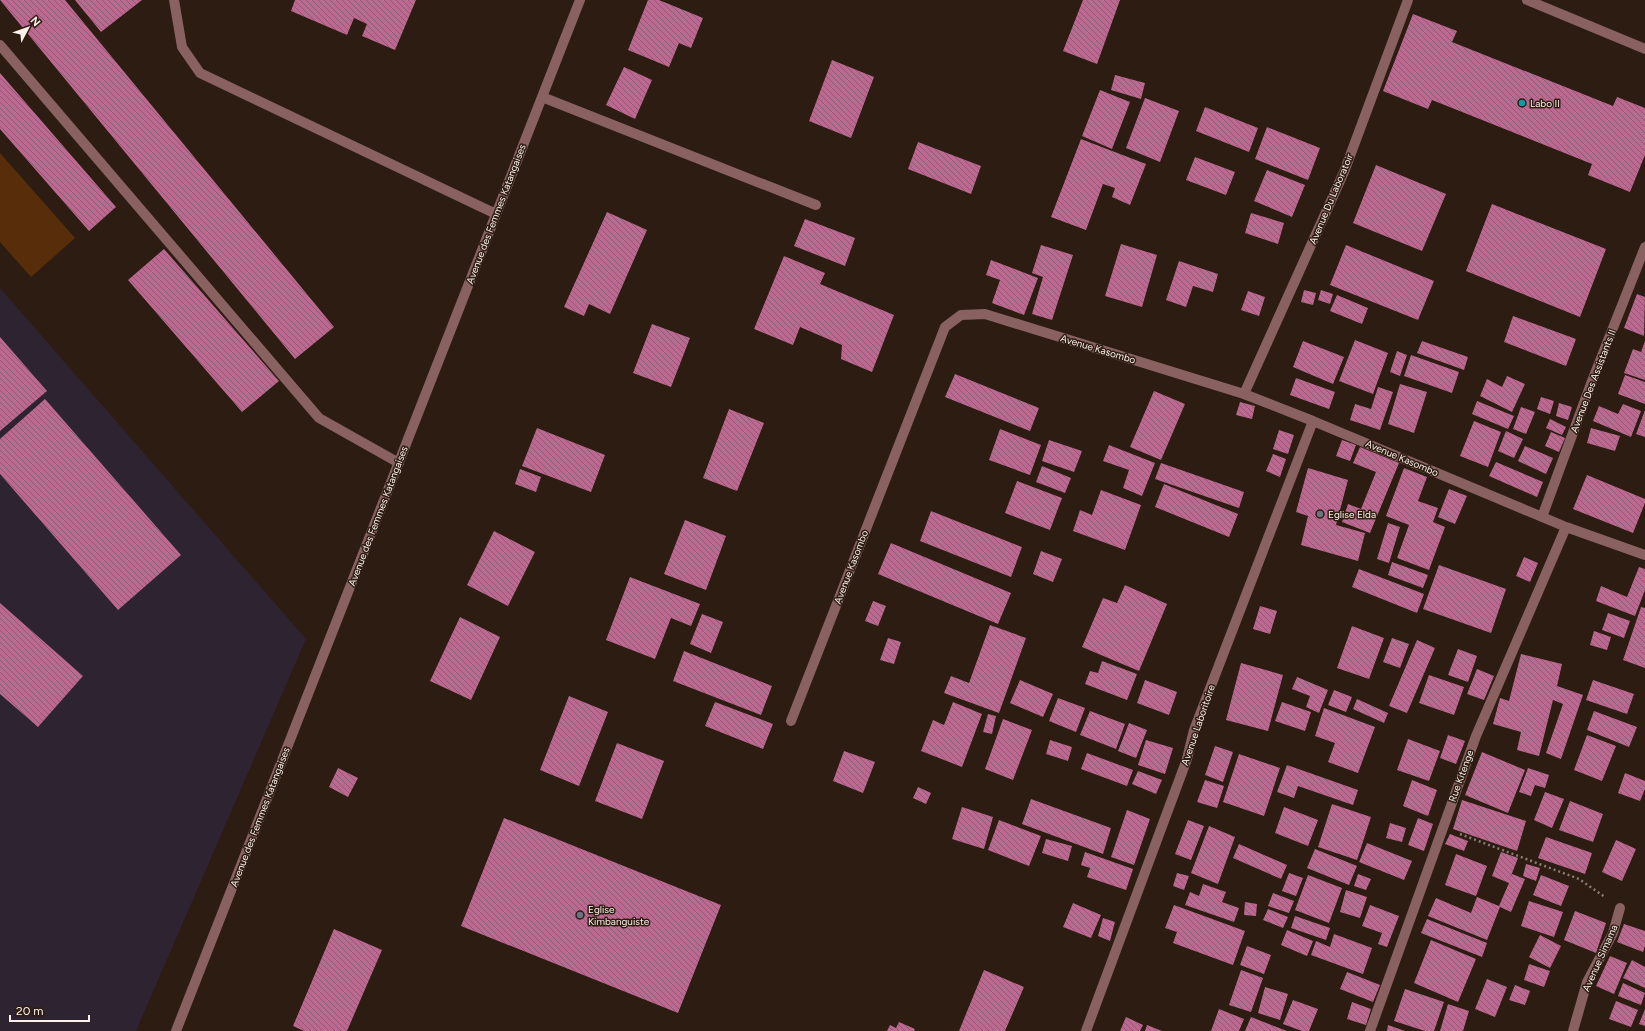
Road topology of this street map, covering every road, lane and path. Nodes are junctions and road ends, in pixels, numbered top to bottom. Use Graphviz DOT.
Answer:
graph roads {
  1 [pos="174,0"];
  2 [pos="580,0"];
  3 [pos="1408,0"];
  4 [pos="1527,0"];
  5 [pos="0,45"];
  6 [pos="1645,49"];
  7 [pos="542,97"];
  8 [pos="816,205"];
  9 [pos="496,214"];
  10 [pos="1645,247"];
  11 [pos="1244,394"];
  12 [pos="1313,421"];
  13 [pos="399,463"];
  14 [pos="1542,517"];
  15 [pos="1566,527"];
  16 [pos="1645,555"];
  17 [pos="791,721"];
  18 [pos="1442,828"];
  19 [pos="1620,908"];
  20 [pos="176,1031"];
  21 [pos="1086,1031"];
  22 [pos="1370,1031"];
  23 [pos="1573,1031"];
  1 -- 9 [label="street"];
  2 -- 7 [label="street, Avenue des Femmes Katangaises"];
  3 -- 11 [label="street, Avenue Du Laboratoir"];
  4 -- 6 [label="street"];
  5 -- 13 [label="street"];
  7 -- 8 [label="street"];
  7 -- 9 [label="street, Avenue des Femmes Katangaises"];
  9 -- 13 [label="street, Avenue des Femmes Katangaises"];
  10 -- 14 [label="street, Avenue Des Assistants II"];
  11 -- 12 [label="street, Avenue Kasombo"];
  11 -- 17 [label="street, Avenue Kasombo"];
  12 -- 14 [label="street, Avenue Kasombo"];
  12 -- 21 [label="street, Avenue Laboritoire"];
  13 -- 20 [label="street, Avenue des Femmes Katangaises"];
  14 -- 15 [label="street, Avenue Kasombo"];
  15 -- 16 [label="street, Avenue Kasombo"];
  15 -- 18 [label="street, Rue Kitenge"];
  18 -- 19 [label="path"];
  18 -- 22 [label="street, Rue Kitenge"];
  19 -- 23 [label="street, Avenue Simama"];
}
